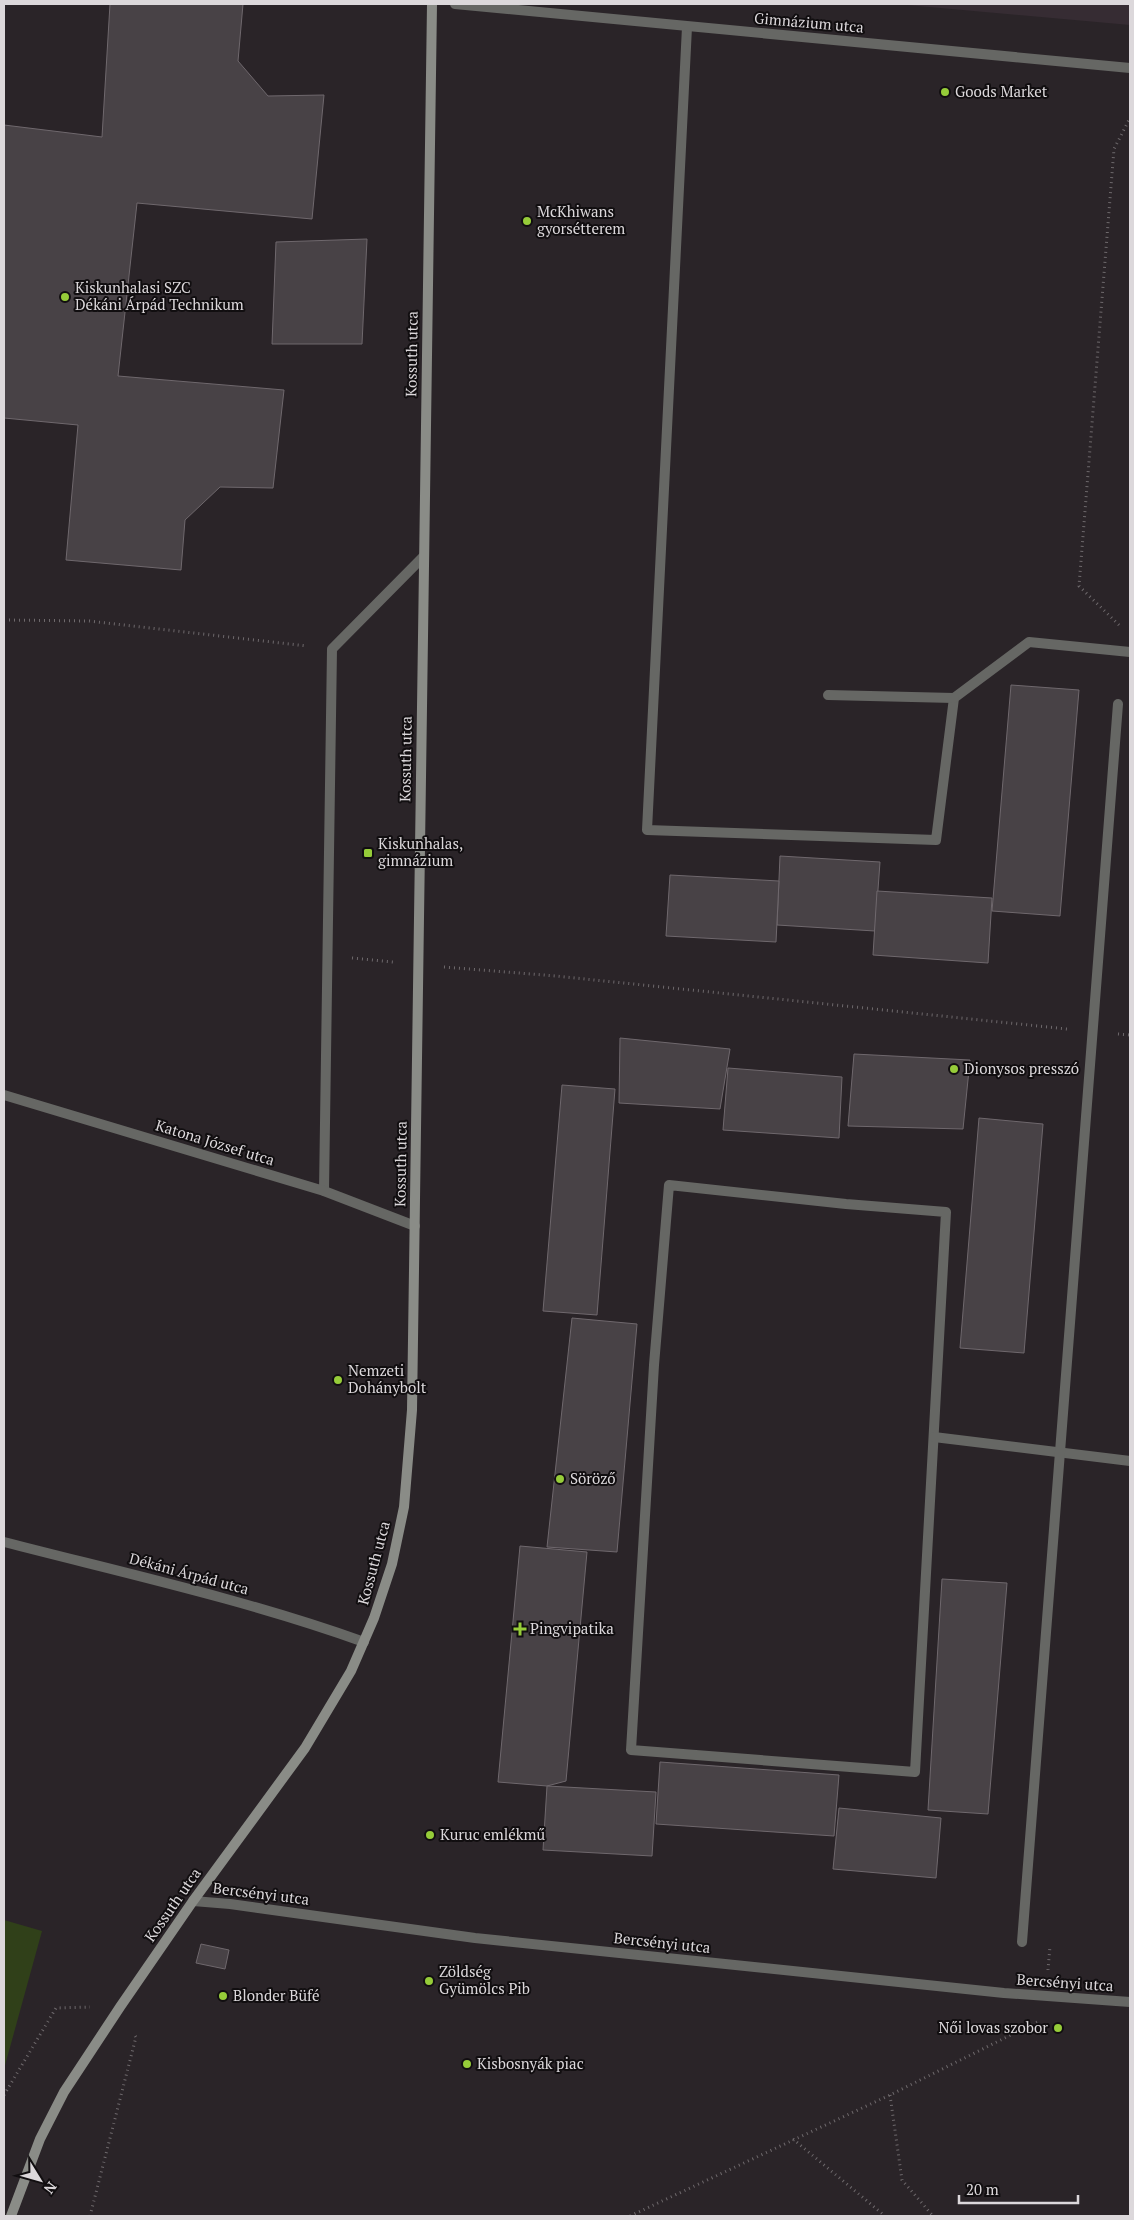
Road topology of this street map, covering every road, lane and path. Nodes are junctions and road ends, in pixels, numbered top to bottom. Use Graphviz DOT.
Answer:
graph roads {
  1 [pos="432,4"];
  2 [pos="455,4"];
  3 [pos="687,27"];
  4 [pos="1130,68"];
  5 [pos="1130,118"];
  6 [pos="424,556"];
  7 [pos="4,620"];
  8 [pos="1124,629"];
  9 [pos="332,648"];
  10 [pos="1130,652"];
  11 [pos="828,695"];
  12 [pos="954,698"];
  13 [pos="1118,704"];
  14 [pos="327,955"];
  15 [pos="418,965"];
  16 [pos="1070,1030"];
  17 [pos="1109,1033"];
  18 [pos="1130,1035"];
  19 [pos="4,1095"];
  20 [pos="324,1191"];
  21 [pos="415,1226"];
  22 [pos="934,1437"];
  23 [pos="1130,1461"];
  24 [pos="4,1542"];
  25 [pos="364,1642"];
  26 [pos="193,1901"];
  27 [pos="1022,1942"];
  28 [pos="1046,1996"];
  29 [pos="1130,2002"];
  30 [pos="120,2006"];
  31 [pos="4,2094"];
  32 [pos="890,2095"];
  33 [pos="793,2139"];
  34 [pos="11,2216"];
  35 [pos="90,2216"];
  36 [pos="630,2216"];
  37 [pos="886,2216"];
  38 [pos="933,2216"];
  1 -- 6 [label="main road, Kossuth utca"];
  2 -- 3 [label="street, Gimnázium utca"];
  3 -- 4 [label="street, Gimnázium utca"];
  3 -- 12 [label="street"];
  5 -- 8 [label="path"];
  6 -- 9 [label="street"];
  6 -- 15 [label="main road, Kossuth utca"];
  7 -- 9 [label="path"];
  9 -- 14 [label="street"];
  10 -- 12 [label="street"];
  11 -- 12 [label="street"];
  13 -- 27 [label="street"];
  14 -- 15 [label="path"];
  14 -- 20 [label="street"];
  15 -- 16 [label="path"];
  15 -- 21 [label="main road, Kossuth utca"];
  17 -- 18 [label="path"];
  19 -- 20 [label="street, Katona József utca"];
  20 -- 21 [label="street, Katona József utca"];
  21 -- 25 [label="main road, Kossuth utca"];
  22 -- 22 [label="street"];
  22 -- 23 [label="street"];
  24 -- 25 [label="street, Dékáni Árpád utca"];
  25 -- 26 [label="main road, Kossuth utca"];
  26 -- 28 [label="street, Bercsényi utca"];
  26 -- 30 [label="main road, Kossuth utca"];
  28 -- 29 [label="street, Bercsényi utca"];
  28 -- 32 [label="path"];
  30 -- 31 [label="path"];
  30 -- 34 [label="main road, Kossuth utca"];
  30 -- 35 [label="path"];
  32 -- 33 [label="path"];
  32 -- 38 [label="path"];
  33 -- 36 [label="path"];
  33 -- 37 [label="path"];
}
